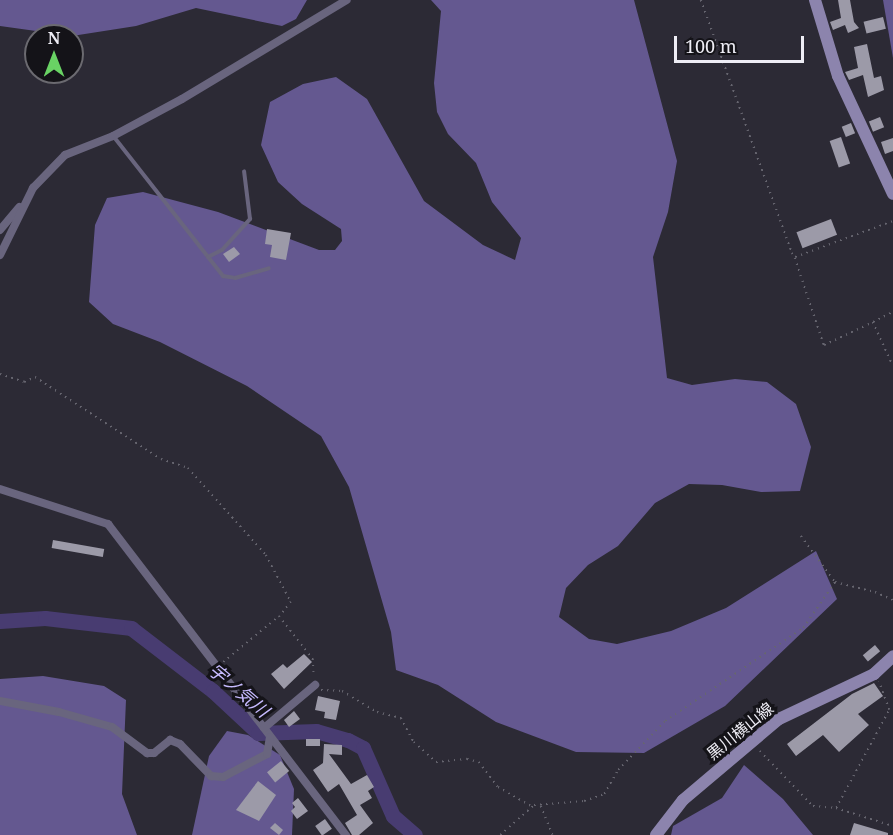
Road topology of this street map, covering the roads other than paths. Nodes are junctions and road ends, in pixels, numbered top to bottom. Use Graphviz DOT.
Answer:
graph roads {
  1 [pos="347,0"];
  2 [pos="815,0"];
  3 [pos="113,136"];
  4 [pos="244,171"];
  5 [pos="893,194"];
  6 [pos="27,197"];
  7 [pos="0,230"];
  8 [pos="0,255"];
  9 [pos="208,257"];
  10 [pos="269,268"];
  11 [pos="0,489"];
  12 [pos="893,656"];
  13 [pos="315,686"];
  14 [pos="0,701"];
  15 [pos="264,728"];
  16 [pos="270,736"];
  17 [pos="346,835"];
  18 [pos="656,835"];
  1 -- 3 [label="street"];
  2 -- 5 [label="main road"];
  3 -- 6 [label="street"];
  3 -- 9 [label="lane"];
  4 -- 9 [label="lane"];
  6 -- 7 [label="street"];
  6 -- 8 [label="street"];
  9 -- 10 [label="lane"];
  11 -- 15 [label="street"];
  12 -- 18 [label="main road, 黒川横山線"];
  13 -- 15 [label="street"];
  14 -- 16 [label="street"];
  15 -- 16 [label="street"];
  16 -- 17 [label="street"];
}
